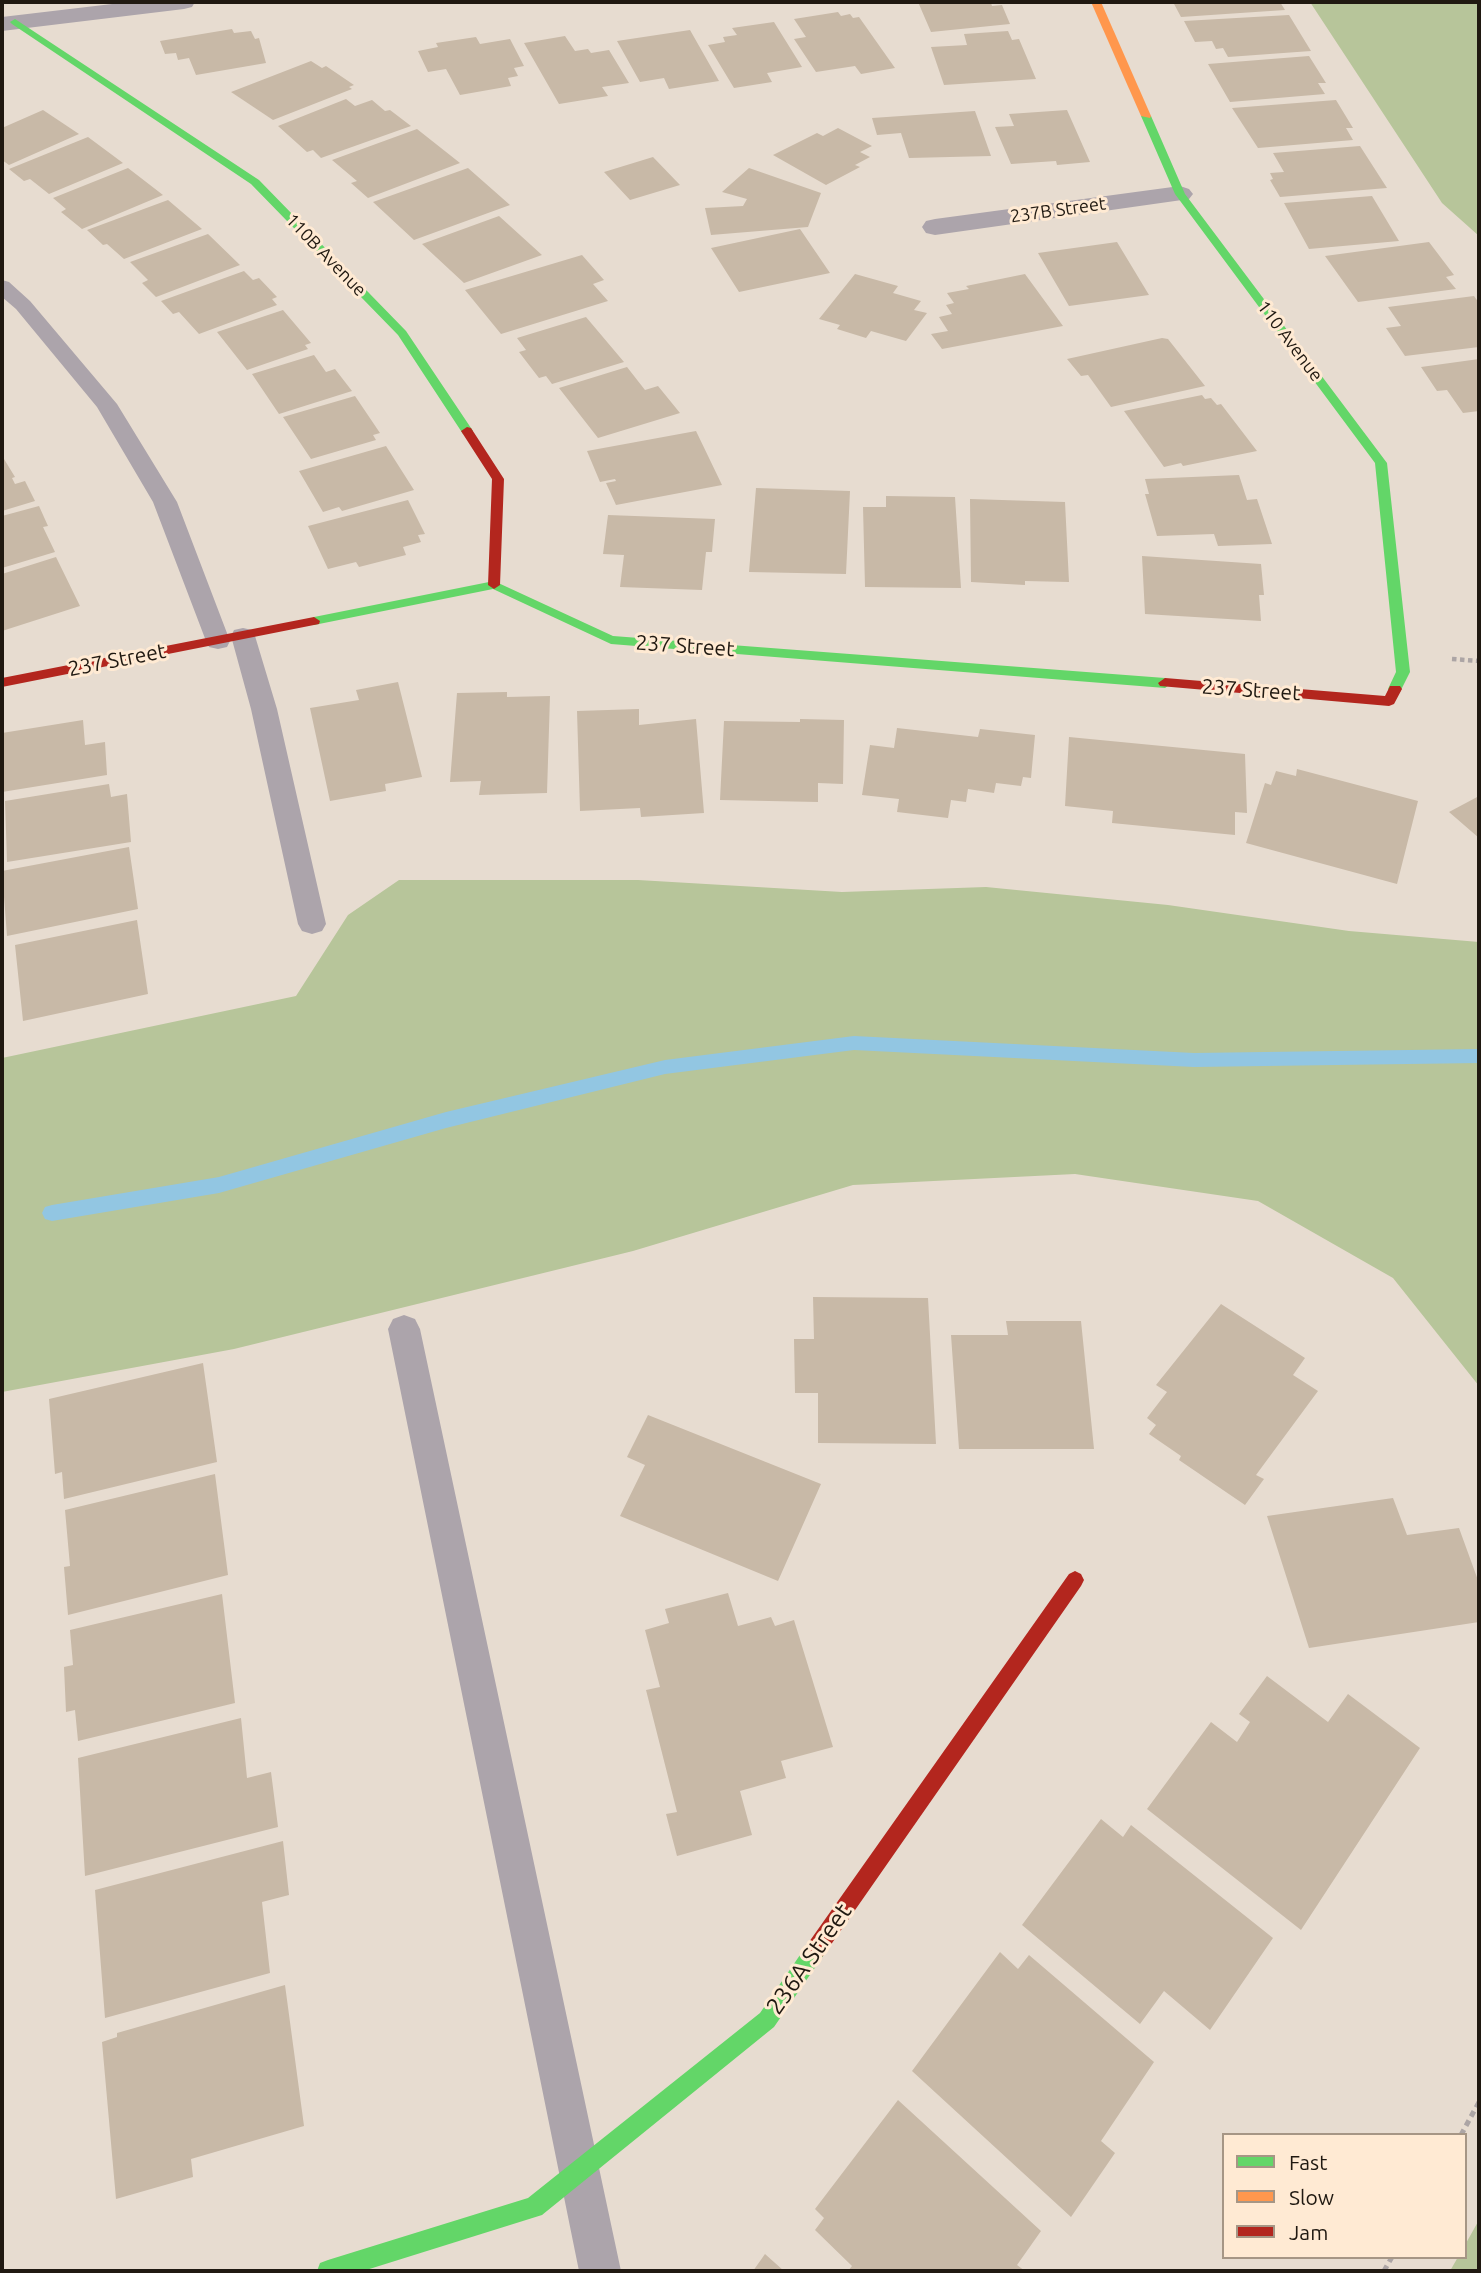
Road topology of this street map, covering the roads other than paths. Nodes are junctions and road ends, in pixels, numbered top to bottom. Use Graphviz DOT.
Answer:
graph roads {
  1 [pos="184,2"];
  2 [pos="1096,2"];
  3 [pos="8,23"];
  4 [pos="1180,194"];
  5 [pos="935,227"];
  6 [pos="2,286"];
  7 [pos="494,585"];
  8 [pos="230,638"];
  9 [pos="2,683"];
  10 [pos="1389,701"];
  11 [pos="312,924"];
  12 [pos="404,1329"];
  13 [pos="1075,1580"];
  14 [pos="580,2170"];
  15 [pos="328,2271"];
  16 [pos="600,2271"];
  1 -- 3 [label="street"];
  2 -- 4 [label="street, 110 Avenue"];
  3 -- 7 [label="street, 110B Avenue"];
  4 -- 5 [label="street, 237B Street"];
  4 -- 10 [label="street, 110 Avenue"];
  6 -- 8 [label="lane"];
  7 -- 8 [label="street, 237 Street"];
  7 -- 10 [label="street, 237 Street"];
  8 -- 9 [label="street, 237 Street"];
  8 -- 11 [label="lane"];
  12 -- 14 [label="lane"];
  13 -- 14 [label="street, 236A Street"];
  14 -- 15 [label="street, 236A Street"];
  14 -- 16 [label="lane"];
}
